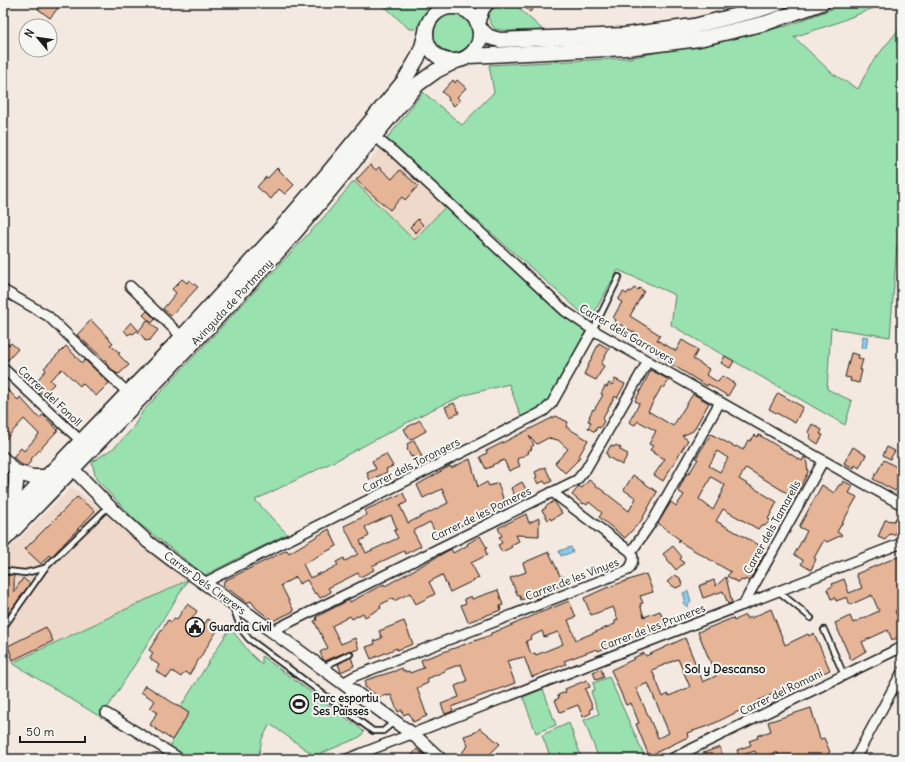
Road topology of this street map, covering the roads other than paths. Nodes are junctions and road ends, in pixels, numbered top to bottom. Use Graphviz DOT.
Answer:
graph roads {
  1 [pos="466,3"];
  2 [pos="488,3"];
  3 [pos="779,3"];
  4 [pos="822,3"];
  5 [pos="449,7"];
  6 [pos="478,26"];
  7 [pos="426,32"];
  8 [pos="469,56"];
  9 [pos="456,61"];
  10 [pos="375,137"];
  11 [pos="619,277"];
  12 [pos="130,286"];
  13 [pos="3,290"];
  14 [pos="593,330"];
  15 [pos="182,337"];
  16 [pos="648,361"];
  17 [pos="3,368"];
  18 [pos="128,393"];
  19 [pos="720,402"];
  20 [pos="81,441"];
  21 [pos="3,458"];
  22 [pos="822,461"];
  23 [pos="73,468"];
  24 [pos="16,472"];
  25 [pos="47,477"];
  26 [pos="552,492"];
  27 [pos="902,505"];
  28 [pos="109,506"];
  29 [pos="3,511"];
  30 [pos="3,522"];
  31 [pos="3,541"];
  32 [pos="902,543"];
  33 [pos="631,552"];
  34 [pos="45,568"];
  35 [pos="3,573"];
  36 [pos="204,583"];
  37 [pos="778,591"];
  38 [pos="231,602"];
  39 [pos="743,604"];
  40 [pos="810,618"];
  41 [pos="3,628"];
  42 [pos="824,630"];
  43 [pos="272,631"];
  44 [pos="902,647"];
  45 [pos="350,654"];
  46 [pos="322,667"];
  47 [pos="902,672"];
  48 [pos="844,675"];
  49 [pos="343,683"];
  50 [pos="106,713"];
  51 [pos="395,722"];
  52 [pos="412,733"];
  53 [pos="181,759"];
  54 [pos="347,759"];
  55 [pos="440,759"];
  56 [pos="671,759"];
  57 [pos="855,759"];
  1 -- 5 [label="street"];
  2 -- 6 [label="street"];
  3 -- 6 [label="main road"];
  4 -- 8 [label="main road"];
  5 -- 6 [label="main road"];
  5 -- 7 [label="main road"];
  6 -- 8 [label="main road"];
  7 -- 9 [label="main road"];
  7 -- 15 [label="main road, Avinguda de Portmany"];
  8 -- 9 [label="main road"];
  9 -- 10 [label="main road, Avinguda de Portmany"];
  10 -- 14 [label="street, Carrer dels Garrovers"];
  10 -- 23 [label="main road, Avinguda de Portmany"];
  11 -- 14 [label="lane"];
  12 -- 15 [label="street"];
  13 -- 18 [label="street"];
  14 -- 16 [label="street, Carrer dels Garrovers"];
  14 -- 36 [label="street, Carrer dels Torongers"];
  15 -- 18 [label="main road, Avinguda de Portmany"];
  16 -- 19 [label="street, Carrer dels Garrovers"];
  16 -- 26 [label="street, Carrer de les Pomeres"];
  17 -- 20 [label="street, Carrer del Fonoll"];
  18 -- 20 [label="main road, Avinguda de Portmany"];
  19 -- 22 [label="street, Carrer dels Garrovers"];
  19 -- 33 [label="street, Carrer de les Vinyes"];
  20 -- 25 [label="main road, Avinguda de Portmany"];
  21 -- 24 [label="street"];
  22 -- 27 [label="street, Carrer dels Garrovers"];
  22 -- 39 [label="street, Carrer dels Tamarells"];
  23 -- 28 [label="street, Carrer Dels Cirerers"];
  23 -- 31 [label="main road, Avinguda de Portmany"];
  24 -- 25 [label="main road"];
  24 -- 29 [label="main road"];
  25 -- 30 [label="main road, Avinguda de Portmany"];
  26 -- 33 [label="street"];
  26 -- 43 [label="street, Carrer de les Pomeres"];
  28 -- 34 [label="lane"];
  28 -- 36 [label="street, Carrer Dels Cirerers"];
  32 -- 37 [label="street, Carrer de les Pruneres"];
  33 -- 49 [label="street, Carrer de les Vinyes"];
  34 -- 35 [label="lane"];
  34 -- 41 [label="lane"];
  36 -- 38 [label="street, Carrer Dels Cirerers"];
  37 -- 39 [label="street, Carrer de les Pruneres"];
  37 -- 40 [label="lane"];
  38 -- 43 [label="street, Carrer Dels Cirerers"];
  38 -- 51 [label="lane"];
  39 -- 52 [label="street, Carrer de les Pruneres"];
  42 -- 48 [label="lane"];
  43 -- 46 [label="street, Carrer Dels Cirerers"];
  44 -- 48 [label="street, Carrer del Romani"];
  45 -- 46 [label="lane"];
  46 -- 49 [label="street, Carrer Dels Cirerers"];
  47 -- 57 [label="street"];
  48 -- 56 [label="street, Carrer del Romani"];
  49 -- 51 [label="street, Carrer Dels Cirerers"];
  50 -- 53 [label="street"];
  51 -- 52 [label="street, Carrer Dels Cirerers"];
  52 -- 54 [label="street, Carrer de les Pruneres"];
  52 -- 55 [label="street, Carrer Dels Cirerers"];
}
